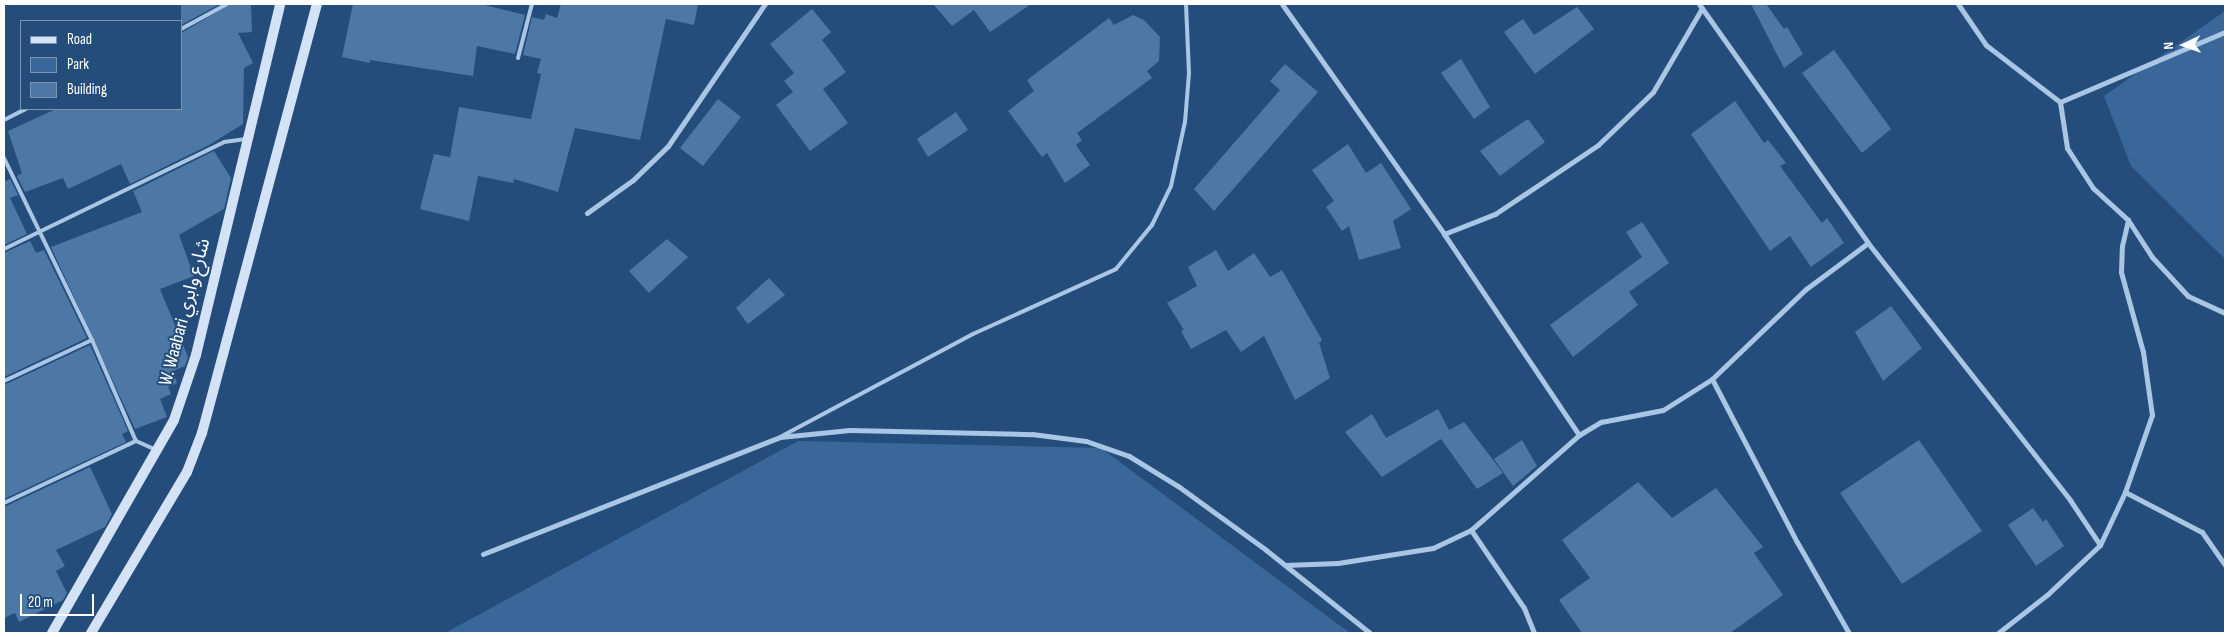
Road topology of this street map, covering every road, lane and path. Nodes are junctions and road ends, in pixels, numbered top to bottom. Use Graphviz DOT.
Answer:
graph roads {
  1 [pos="227,4"];
  2 [pos="280,4"];
  3 [pos="317,4"];
  4 [pos="532,4"];
  5 [pos="765,4"];
  6 [pos="1186,4"];
  7 [pos="1282,4"];
  8 [pos="1958,4"];
  9 [pos="1701,6"];
  10 [pos="182,28"];
  11 [pos="2225,32"];
  12 [pos="518,58"];
  13 [pos="2060,102"];
  14 [pos="24,110"];
  15 [pos="4,120"];
  16 [pos="246,139"];
  17 [pos="4,158"];
  18 [pos="587,213"];
  19 [pos="2128,220"];
  20 [pos="38,232"];
  21 [pos="1444,234"];
  22 [pos="1868,243"];
  23 [pos="4,248"];
  24 [pos="2225,314"];
  25 [pos="92,340"];
  26 [pos="1712,379"];
  27 [pos="4,381"];
  28 [pos="1579,435"];
  29 [pos="780,437"];
  30 [pos="136,441"];
  31 [pos="158,451"];
  32 [pos="2125,492"];
  33 [pos="4,503"];
  34 [pos="1471,530"];
  35 [pos="2100,545"];
  36 [pos="483,554"];
  37 [pos="1284,564"];
  38 [pos="2225,566"];
  39 [pos="52,633"];
  40 [pos="91,633"];
  41 [pos="1370,633"];
  42 [pos="1534,633"];
  43 [pos="1849,633"];
  44 [pos="1998,633"];
  1 -- 10 [label="lane"];
  2 -- 16 [label="main road, W. Waabari شارع وابري"];
  3 -- 40 [label="main road"];
  4 -- 12 [label="lane"];
  5 -- 18 [label="street"];
  6 -- 29 [label="lane"];
  7 -- 21 [label="street"];
  8 -- 13 [label="street"];
  9 -- 21 [label="street"];
  9 -- 22 [label="street"];
  11 -- 13 [label="street"];
  13 -- 19 [label="street"];
  14 -- 15 [label="lane"];
  16 -- 20 [label="lane"];
  16 -- 31 [label="main road, W. Waabari شارع وابري"];
  17 -- 20 [label="lane"];
  19 -- 24 [label="street"];
  19 -- 32 [label="street"];
  20 -- 23 [label="lane"];
  20 -- 25 [label="lane"];
  21 -- 28 [label="street"];
  22 -- 26 [label="street"];
  22 -- 35 [label="street"];
  25 -- 27 [label="lane"];
  25 -- 30 [label="lane"];
  26 -- 28 [label="street"];
  26 -- 43 [label="street"];
  28 -- 34 [label="street"];
  29 -- 36 [label="street"];
  29 -- 37 [label="street"];
  30 -- 31 [label="lane"];
  30 -- 33 [label="lane"];
  31 -- 39 [label="main road, W. Waabari شارع وابري"];
  32 -- 35 [label="street"];
  32 -- 38 [label="street"];
  34 -- 37 [label="street"];
  34 -- 42 [label="street"];
  35 -- 44 [label="street"];
  37 -- 41 [label="street"];
}
